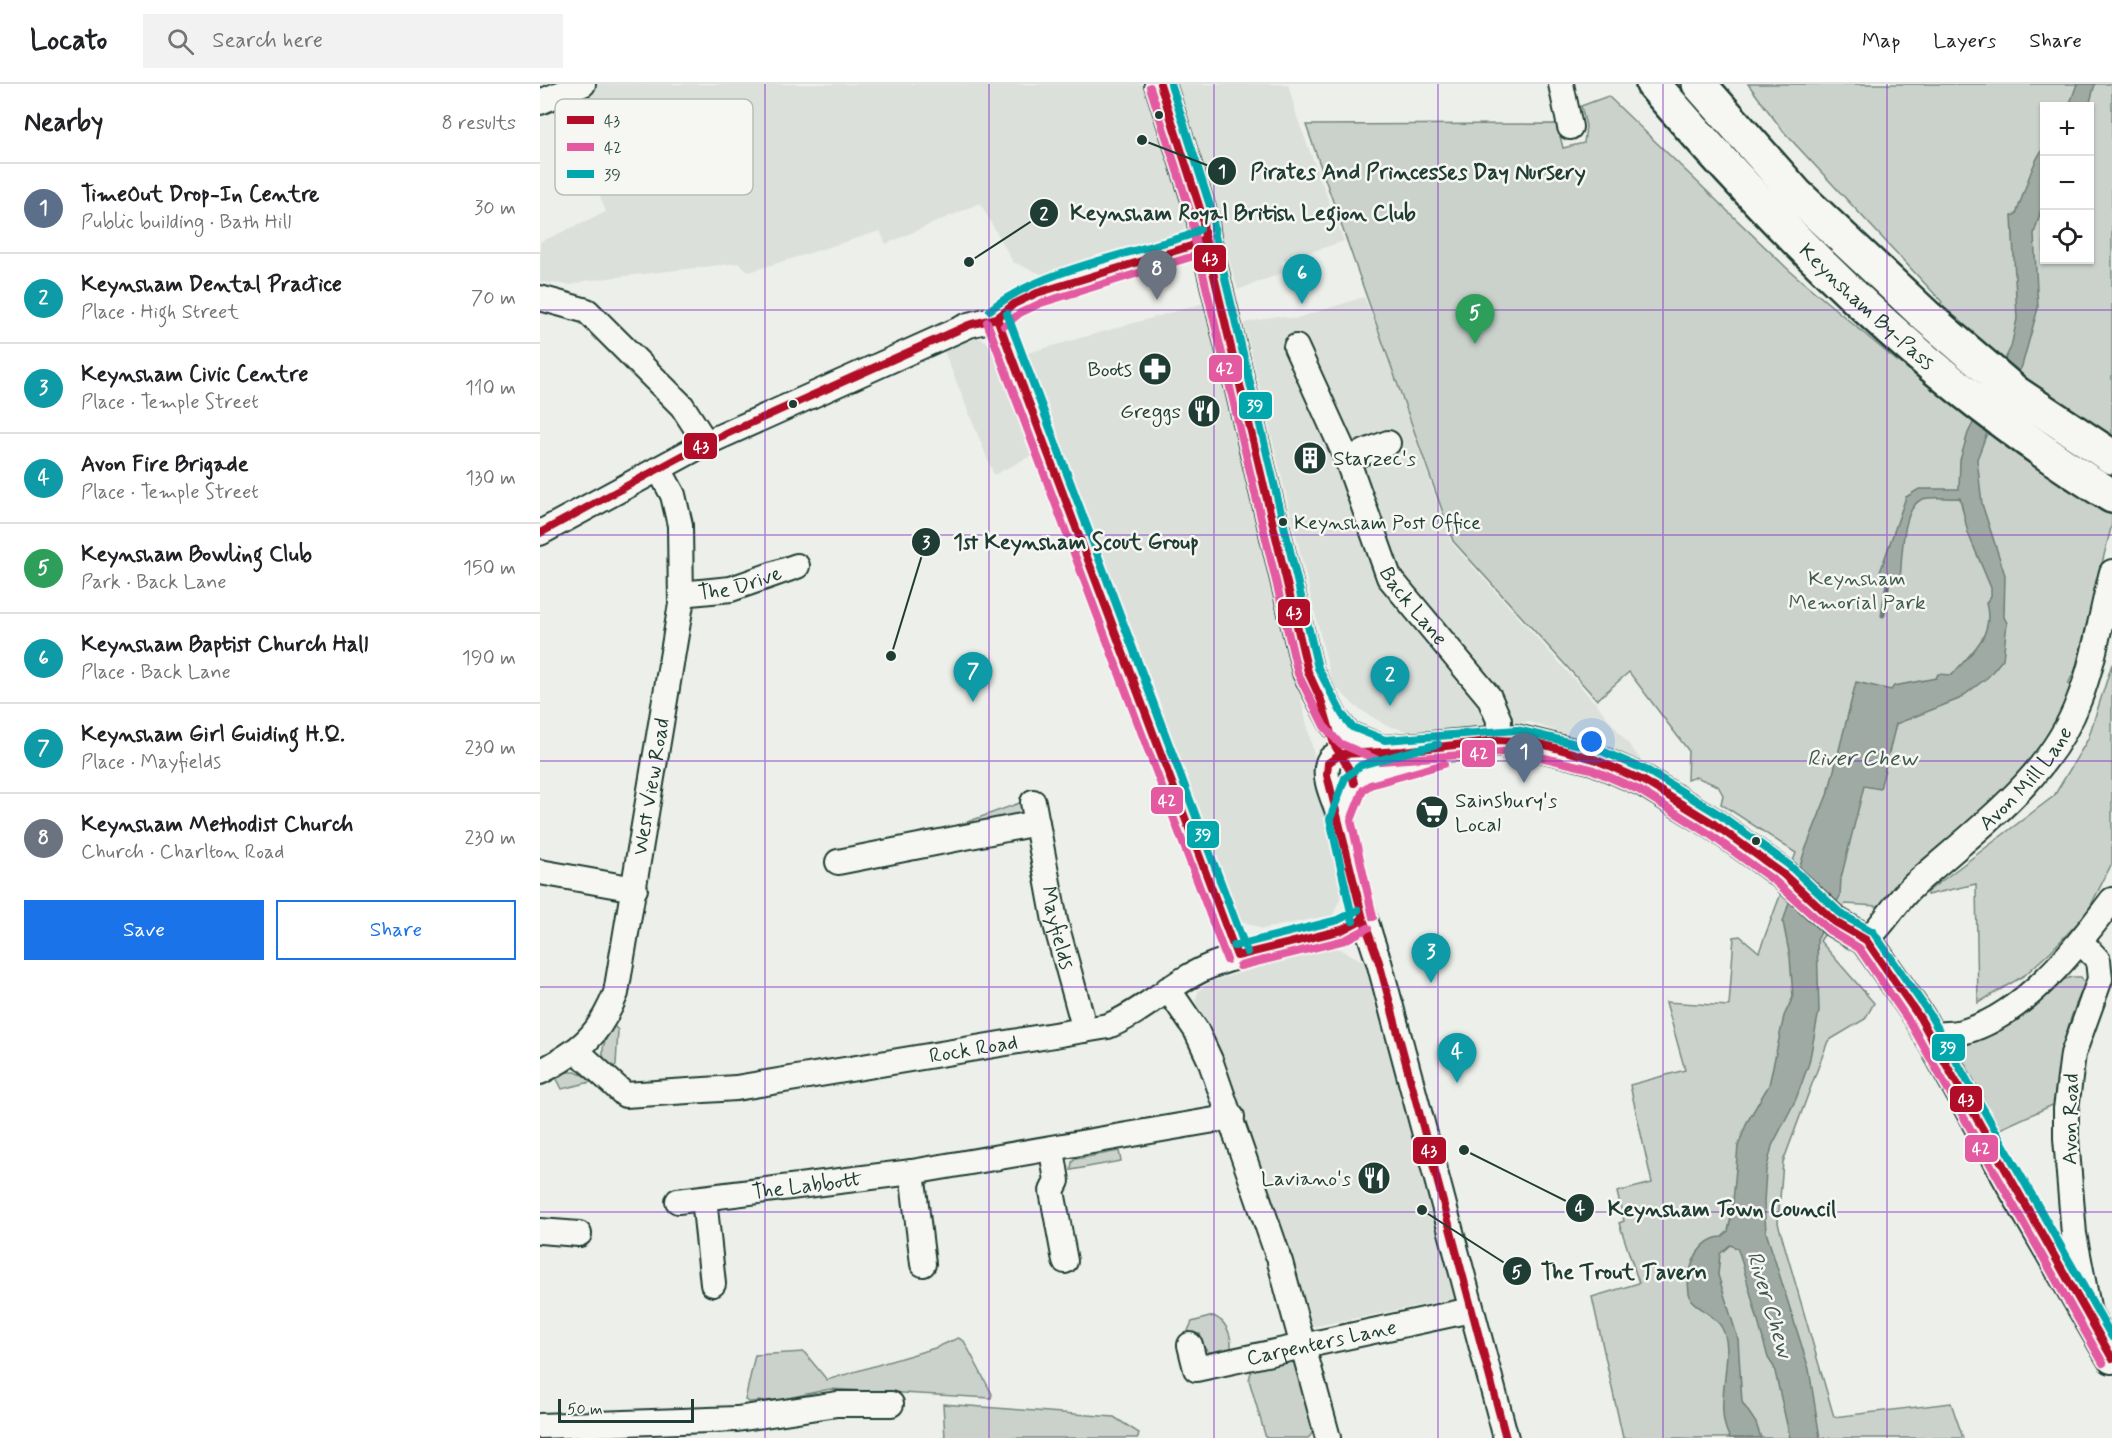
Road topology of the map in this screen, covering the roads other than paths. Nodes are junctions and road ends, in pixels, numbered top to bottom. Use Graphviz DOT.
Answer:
graph roads {
  1 [pos="583,84"];
  2 [pos="1160,84"];
  3 [pos="1561,84"];
  4 [pos="1653,84"];
  5 [pos="1699,84"];
  6 [pos="540,102"];
  7 [pos="1570,127"];
  8 [pos="1205,238"];
  9 [pos="540,298"];
  10 [pos="997,318"];
  11 [pos="1296,346"];
  12 [pos="706,443"];
  13 [pos="1388,443"];
  14 [pos="2112,457"];
  15 [pos="1347,459"];
  16 [pos="659,469"];
  17 [pos="2112,496"];
  18 [pos="540,533"];
  19 [pos="797,566"];
  20 [pos="2112,572"];
  21 [pos="681,594"];
  22 [pos="1321,700"];
  23 [pos="1490,741"];
  24 [pos="1383,751"];
  25 [pos="1341,754"];
  26 [pos="1354,783"];
  27 [pos="1340,819"];
  28 [pos="838,862"];
  29 [pos="540,872"];
  30 [pos="635,889"];
  31 [pos="2112,900"];
  32 [pos="1363,920"];
  33 [pos="1866,940"];
  34 [pos="2081,942"];
  35 [pos="1238,956"];
  36 [pos="1168,989"];
  37 [pos="1084,1030"];
  38 [pos="1929,1035"];
  39 [pos="577,1051"];
  40 [pos="540,1072"];
  41 [pos="1232,1117"];
  42 [pos="1052,1150"];
  43 [pos="912,1173"];
  44 [pos="704,1198"];
  45 [pos="678,1201"];
  46 [pos="540,1232"];
  47 [pos="579,1234"];
  48 [pos="1065,1261"];
  49 [pos="923,1264"];
  50 [pos="713,1284"];
  51 [pos="1471,1310"];
  52 [pos="2090,1323"];
  53 [pos="1190,1345"];
  54 [pos="1304,1347"];
  55 [pos="2111,1355"];
  56 [pos="891,1404"];
  57 [pos="540,1426"];
  58 [pos="1328,1438"];
  59 [pos="1506,1438"];
  1 -- 6 [label="street"];
  2 -- 8 [label="main road"];
  3 -- 7 [label="street"];
  4 -- 17 [label="highway, Keynsham By-Pass"];
  5 -- 14 [label="highway, Keynsham By-Pass"];
  8 -- 10 [label="street"];
  8 -- 22 [label="main road"];
  9 -- 12 [label="street"];
  10 -- 12 [label="street"];
  10 -- 35 [label="street"];
  11 -- 15 [label="street, Back Lane"];
  12 -- 16 [label="street"];
  13 -- 15 [label="street"];
  15 -- 23 [label="street, Back Lane"];
  16 -- 18 [label="street"];
  16 -- 21 [label="street, West View Road"];
  19 -- 21 [label="street, The Drive"];
  20 -- 33 [label="street, Avon Mill Lane"];
  21 -- 30 [label="street, West View Road"];
  22 -- 24 [label="main road"];
  22 -- 25 [label="street"];
  23 -- 24 [label="main road"];
  23 -- 26 [label="street"];
  23 -- 33 [label="main road"];
  24 -- 25 [label="street"];
  25 -- 26 [label="street"];
  25 -- 27 [label="street"];
  26 -- 27 [label="street"];
  27 -- 32 [label="street"];
  28 -- 37 [label="street, Mayfields"];
  29 -- 30 [label="street"];
  30 -- 39 [label="street, West View Road"];
  31 -- 34 [label="street"];
  32 -- 35 [label="street, Rock Road"];
  32 -- 51 [label="street"];
  33 -- 38 [label="main road"];
  34 -- 38 [label="street"];
  34 -- 52 [label="street, Avon Road"];
  35 -- 36 [label="street, Rock Road"];
  36 -- 37 [label="street, Rock Road"];
  36 -- 41 [label="street"];
  37 -- 39 [label="street, Rock Road"];
  38 -- 52 [label="main road"];
  39 -- 40 [label="street, West View Road"];
  41 -- 42 [label="street, The Labbott"];
  41 -- 54 [label="street"];
  42 -- 43 [label="street, The Labbott"];
  42 -- 48 [label="street"];
  43 -- 44 [label="street, The Labbott"];
  43 -- 49 [label="street"];
  44 -- 45 [label="street, The Labbott"];
  44 -- 50 [label="street"];
  46 -- 47 [label="street"];
  51 -- 54 [label="street, Carpenters Lane"];
  51 -- 59 [label="street"];
  52 -- 55 [label="main road"];
  53 -- 54 [label="street, Carpenters Lane"];
  54 -- 58 [label="street"];
  56 -- 57 [label="street"];
}
